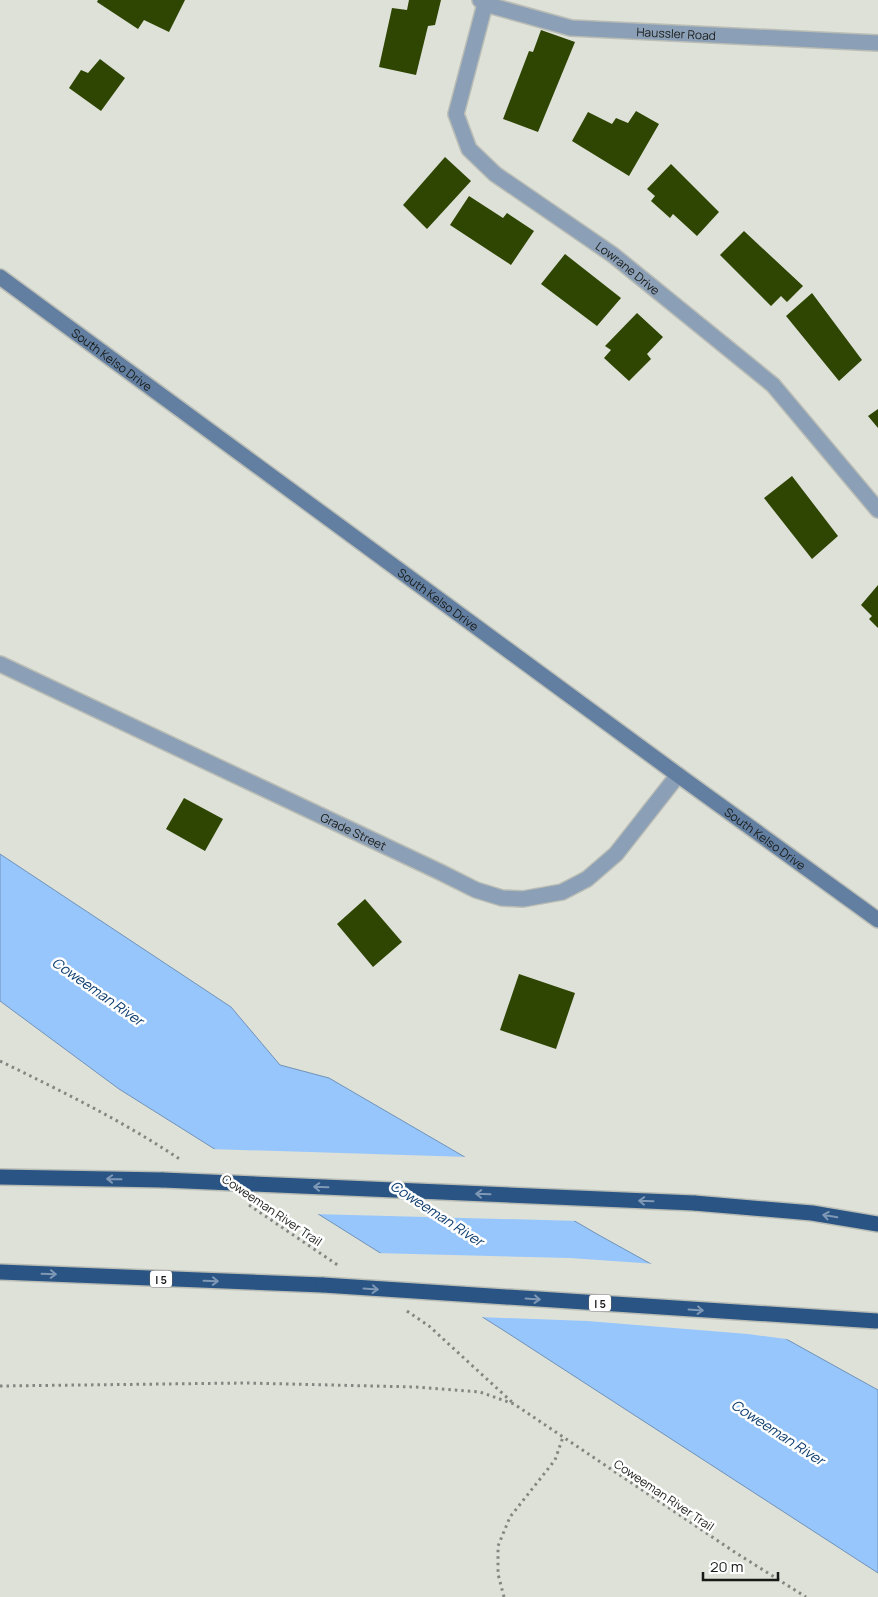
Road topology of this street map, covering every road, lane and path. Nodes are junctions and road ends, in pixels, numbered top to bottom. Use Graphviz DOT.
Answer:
graph roads {
  1 [pos="482,2"];
  2 [pos="878,43"];
  3 [pos="0,277"];
  4 [pos="878,510"];
  5 [pos="0,664"];
  6 [pos="678,775"];
  7 [pos="878,920"];
  8 [pos="0,1061"];
  9 [pos="189,1165"];
  10 [pos="0,1178"];
  11 [pos="244,1202"];
  12 [pos="878,1224"];
  13 [pos="341,1266"];
  14 [pos="0,1272"];
  15 [pos="405,1310"];
  16 [pos="878,1321"];
  17 [pos="0,1386"];
  18 [pos="514,1404"];
  19 [pos="563,1437"];
  20 [pos="504,1597"];
  21 [pos="806,1597"];
  1 -- 2 [label="street, Haussler Road"];
  1 -- 4 [label="street, Lowrane Drive"];
  3 -- 6 [label="main road, South Kelso Drive"];
  5 -- 6 [label="street, Grade Street"];
  6 -- 7 [label="main road, South Kelso Drive"];
  8 -- 9 [label="path"];
  12 -- 10 [label="highway, one-way, bridge"];
  11 -- 13 [label="path, Coweeman River Trail"];
  14 -- 16 [label="highway, I 5, one-way, bridge"];
  15 -- 18 [label="path, Coweeman River Trail"];
  17 -- 18 [label="path, Coweeman River Trail"];
  18 -- 19 [label="path, Coweeman River Trail"];
  19 -- 20 [label="path"];
  19 -- 21 [label="path, Coweeman River Trail"];
}
